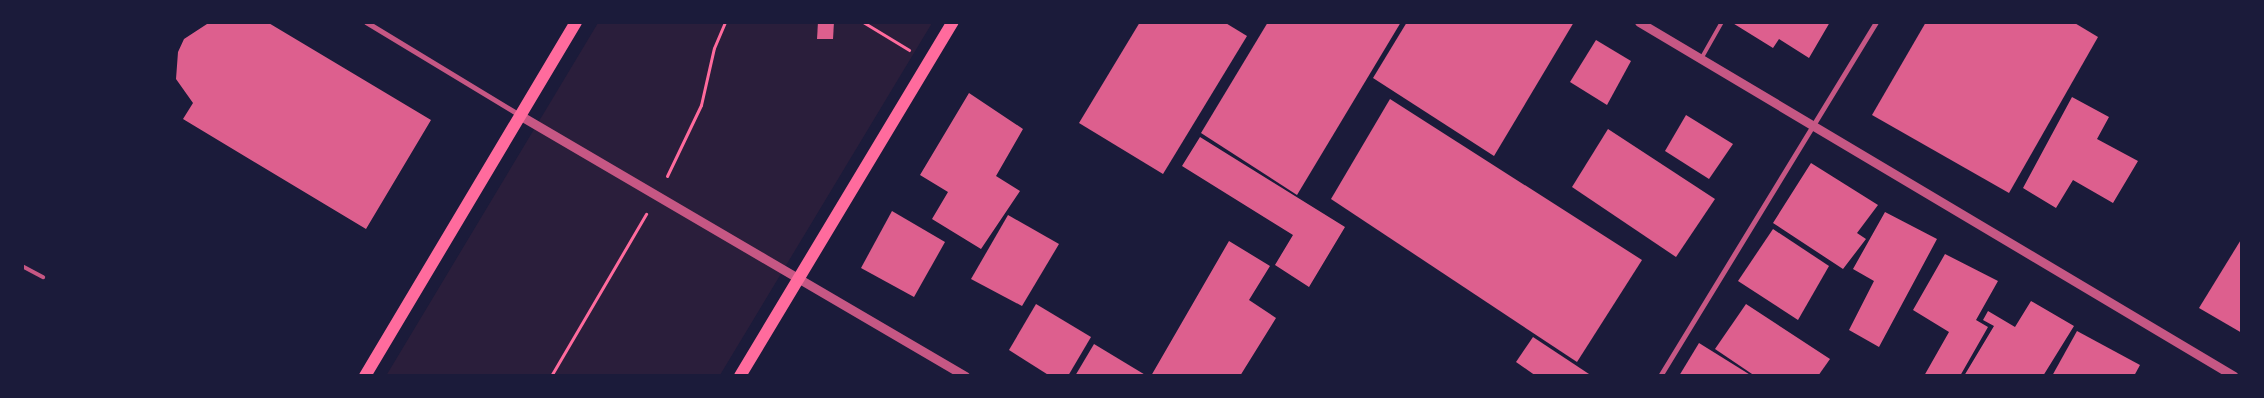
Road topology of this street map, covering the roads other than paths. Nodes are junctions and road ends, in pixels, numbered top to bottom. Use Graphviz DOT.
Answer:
graph roads {
  1 [pos="366,22"];
  2 [pos="576,22"];
  3 [pos="953,22"];
  4 [pos="1639,22"];
  5 [pos="1722,22"];
  6 [pos="1876,22"];
  7 [pos="1701,59"];
  8 [pos="521,116"];
  9 [pos="1813,126"];
  10 [pos="22,266"];
  11 [pos="43,277"];
  12 [pos="798,278"];
  13 [pos="953,373"];
  14 [pos="365,376"];
  15 [pos="740,376"];
  16 [pos="965,376"];
  17 [pos="1660,376"];
  18 [pos="2234,376"];
  1 -- 8 [label="street"];
  2 -- 8 [label="main road"];
  3 -- 12 [label="main road"];
  4 -- 7 [label="street"];
  5 -- 7 [label="lane"];
  6 -- 9 [label="street"];
  7 -- 9 [label="street"];
  8 -- 12 [label="street"];
  8 -- 14 [label="main road"];
  9 -- 17 [label="street"];
  9 -- 18 [label="street"];
  10 -- 11 [label="lane"];
  12 -- 13 [label="street"];
  12 -- 15 [label="main road"];
  13 -- 16 [label="street"];
}
